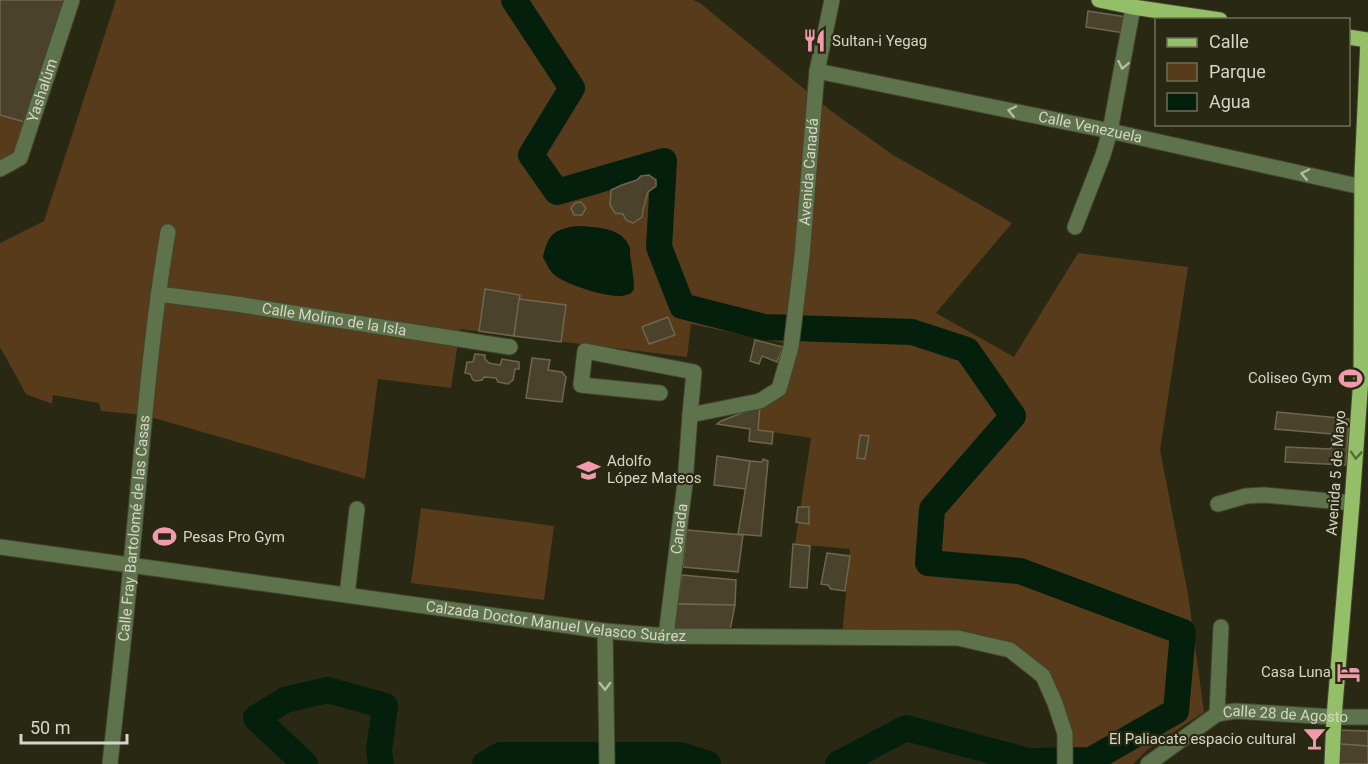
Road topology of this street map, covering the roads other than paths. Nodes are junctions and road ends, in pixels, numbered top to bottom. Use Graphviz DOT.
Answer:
graph roads {
  1 [pos="72,0"];
  2 [pos="832,0"];
  3 [pos="1099,0"];
  4 [pos="1133,8"];
  5 [pos="1206,18"];
  6 [pos="1350,38"];
  7 [pos="1368,40"];
  8 [pos="817,71"];
  9 [pos="1110,131"];
  10 [pos="0,169"];
  11 [pos="1364,179"];
  12 [pos="1075,227"];
  13 [pos="168,232"];
  14 [pos="158,294"];
  15 [pos="510,347"];
  16 [pos="1365,379"];
  17 [pos="660,393"];
  18 [pos="690,415"];
  19 [pos="1353,503"];
  20 [pos="1218,504"];
  21 [pos="357,509"];
  22 [pos="0,547"];
  23 [pos="131,564"];
  24 [pos="347,595"];
  25 [pos="1221,627"];
  26 [pos="605,631"];
  27 [pos="666,636"];
  28 [pos="1217,714"];
  29 [pos="1334,717"];
  30 [pos="1368,717"];
  31 [pos="110,764"];
  32 [pos="607,764"];
  33 [pos="1065,764"];
  34 [pos="1148,764"];
  35 [pos="1332,764"];
  1 -- 10 [label="street, Yashalúm"];
  2 -- 8 [label="street, Avenida Canadá"];
  3 -- 4 [label="main road"];
  4 -- 5 [label="main road"];
  4 -- 9 [label="street, one-way"];
  6 -- 7 [label="main road"];
  7 -- 11 [label="main road, Avenida 5 de Mayo"];
  9 -- 8 [label="street, Calle Venezuela, one-way"];
  8 -- 18 [label="street, Avenida Canadá"];
  11 -- 9 [label="street, Calle Venezuela, one-way"];
  9 -- 12 [label="street"];
  11 -- 16 [label="main road, Avenida 5 de Mayo"];
  13 -- 14 [label="street, Calle Fray Bartolomé de las Casas"];
  14 -- 15 [label="street, Calle Molino de la Isla"];
  14 -- 23 [label="street, Calle Fray Bartolomé de las Casas"];
  16 -- 19 [label="main road, Avenida 5 de Mayo, one-way"];
  17 -- 18 [label="street, Canada"];
  18 -- 27 [label="street, Canada"];
  19 -- 20 [label="street"];
  19 -- 29 [label="main road, Avenida 5 de Mayo"];
  21 -- 24 [label="street"];
  22 -- 23 [label="street, Calzada Doctor Manuel Velasco Suárez"];
  23 -- 24 [label="street, Calzada Doctor Manuel Velasco Suárez"];
  23 -- 31 [label="street, Calle Fray Bartolomé de las Casas"];
  24 -- 26 [label="street, Calzada Doctor Manuel Velasco Suárez"];
  25 -- 28 [label="street"];
  26 -- 27 [label="street, Calzada Doctor Manuel Velasco Suárez"];
  26 -- 32 [label="street, one-way"];
  27 -- 33 [label="street, Calzada Doctor Manuel Velasco Suárez"];
  28 -- 29 [label="street, Calle 28 de Agosto"];
  28 -- 34 [label="street, Calle 28 de Agosto"];
  29 -- 30 [label="street, Calle 28 de Agosto"];
  29 -- 35 [label="main road, Avenida 5 de Mayo"];
}
